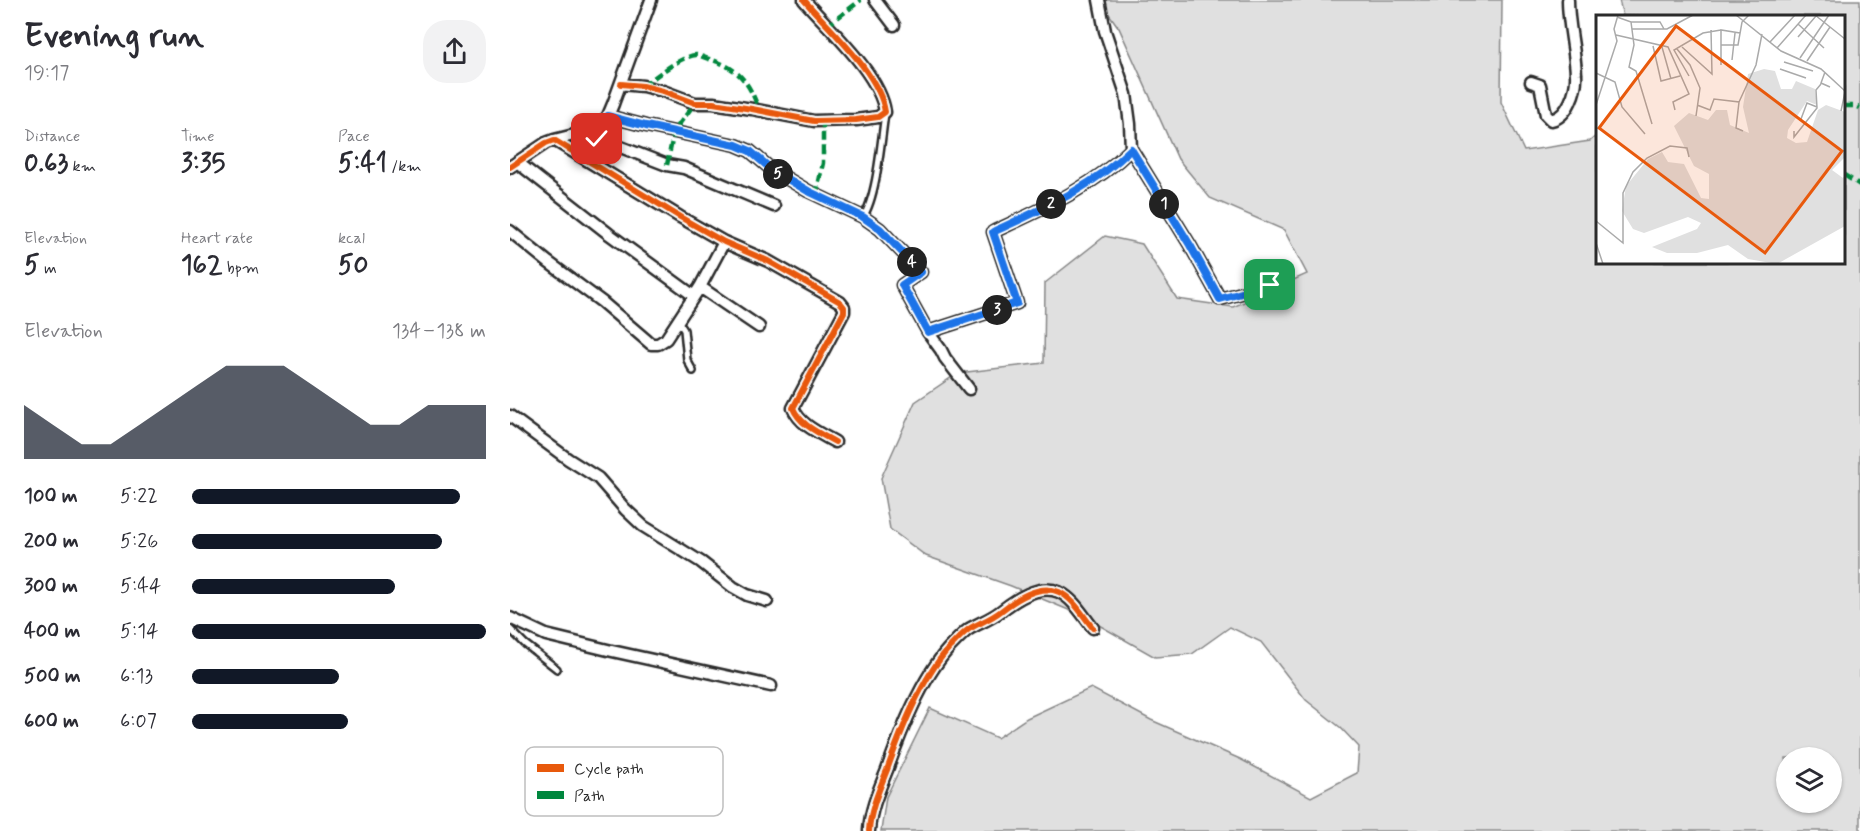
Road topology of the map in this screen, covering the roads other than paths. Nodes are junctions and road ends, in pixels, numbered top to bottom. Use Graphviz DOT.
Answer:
graph roads {
  1 [pos="651,0"];
  2 [pos="804,0"];
  3 [pos="874,0"];
  4 [pos="1099,0"];
  5 [pos="1568,0"];
  6 [pos="894,25"];
  7 [pos="1531,82"];
  8 [pos="621,84"];
  9 [pos="885,112"];
  10 [pos="608,116"];
  11 [pos="594,134"];
  12 [pos="554,140"];
  13 [pos="1131,149"];
  14 [pos="514,164"];
  15 [pos="774,206"];
  16 [pos="863,217"];
  17 [pos="510,231"];
  18 [pos="724,242"];
  19 [pos="1270,285"];
  20 [pos="697,291"];
  21 [pos="678,321"];
  22 [pos="759,327"];
  23 [pos="928,332"];
  24 [pos="693,371"];
  25 [pos="969,389"];
  26 [pos="510,416"];
  27 [pos="835,442"];
  28 [pos="767,601"];
  29 [pos="510,618"];
  30 [pos="1093,628"];
  31 [pos="510,629"];
  32 [pos="557,669"];
  33 [pos="771,686"];
  34 [pos="869,831"];
  1 -- 8 [label="street"];
  2 -- 9 [label="street"];
  3 -- 6 [label="street"];
  4 -- 13 [label="street"];
  5 -- 7 [label="street"];
  8 -- 9 [label="street"];
  8 -- 10 [label="street"];
  9 -- 16 [label="lane"];
  10 -- 11 [label="street"];
  10 -- 16 [label="street"];
  11 -- 12 [label="street"];
  11 -- 15 [label="street"];
  12 -- 14 [label="street"];
  12 -- 18 [label="street"];
  13 -- 19 [label="street"];
  13 -- 23 [label="street"];
  14 -- 20 [label="street"];
  16 -- 23 [label="street"];
  17 -- 21 [label="street"];
  18 -- 20 [label="street"];
  18 -- 27 [label="street"];
  20 -- 21 [label="street"];
  20 -- 22 [label="street"];
  21 -- 24 [label="lane"];
  23 -- 25 [label="street"];
  26 -- 28 [label="street"];
  29 -- 33 [label="street"];
  30 -- 34 [label="street"];
  31 -- 32 [label="lane"];
}
